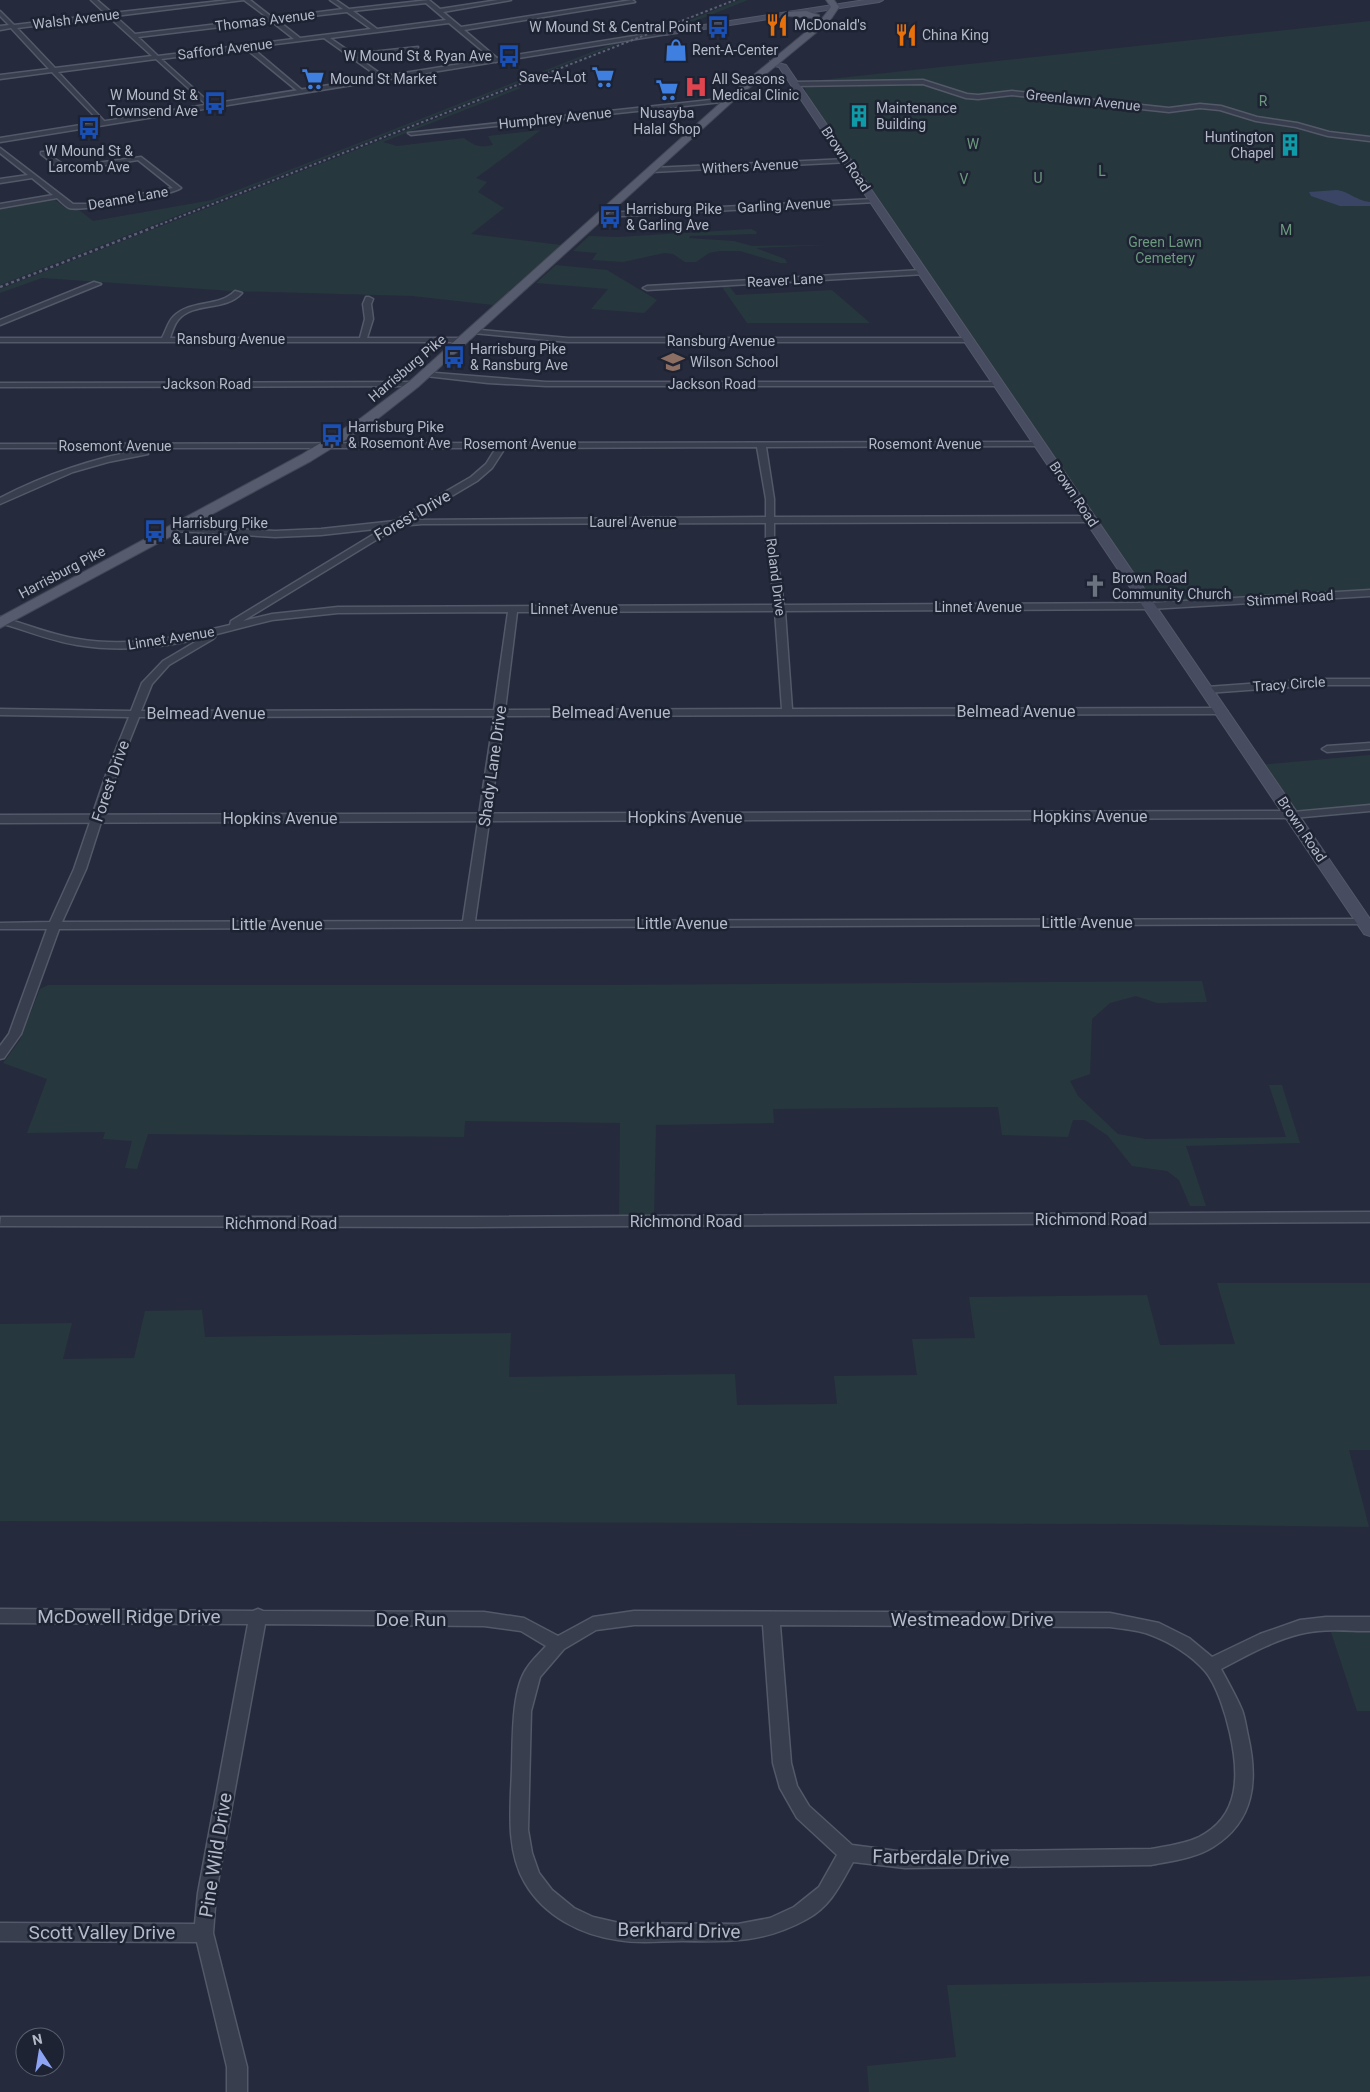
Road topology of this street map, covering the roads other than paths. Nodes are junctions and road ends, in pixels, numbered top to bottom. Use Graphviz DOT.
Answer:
graph roads {
  1 [pos="94,0"];
  2 [pos="242,0"];
  3 [pos="247,0"];
  4 [pos="333,0"];
  5 [pos="426,0"];
  6 [pos="508,0"];
  7 [pos="855,0"];
  8 [pos="879,0"];
  9 [pos="591,1"];
  10 [pos="632,2"];
  11 [pos="833,4"];
  12 [pos="822,5"];
  13 [pos="600,7"];
  14 [pos="348,10"];
  15 [pos="438,10"];
  16 [pos="0,13"];
  17 [pos="792,14"];
  18 [pos="111,15"];
  19 [pos="272,19"];
  20 [pos="816,20"];
  21 [pos="451,21"];
  22 [pos="12,26"];
  23 [pos="0,28"];
  24 [pos="460,29"];
  25 [pos="376,30"];
  26 [pos="665,33"];
  27 [pos="133,36"];
  28 [pos="325,37"];
  29 [pos="299,40"];
  30 [pos="246,47"];
  31 [pos="416,48"];
  32 [pos="352,56"];
  33 [pos="157,58"];
  34 [pos="496,60"];
  35 [pos="775,61"];
  36 [pos="54,70"];
  37 [pos="0,76"];
  38 [pos="382,78"];
  39 [pos="794,84"];
  40 [pos="300,92"];
  41 [pos="729,100"];
  42 [pos="210,106"];
  43 [pos="103,123"];
  44 [pos="411,134"];
  45 [pos="1370,139"];
  46 [pos="0,140"];
  47 [pos="0,150"];
  48 [pos="44,153"];
  49 [pos="847,161"];
  50 [pos="652,170"];
  51 [pos="33,176"];
  52 [pos="0,181"];
  53 [pos="57,196"];
  54 [pos="874,200"];
  55 [pos="0,206"];
  56 [pos="604,215"];
  57 [pos="922,272"];
  58 [pos="97,284"];
  59 [pos="647,288"];
  60 [pos="238,293"];
  61 [pos="368,298"];
  62 [pos="0,323"];
  63 [pos="473,331"];
  64 [pos="165,339"];
  65 [pos="0,340"];
  66 [pos="364,340"];
  67 [pos="463,340"];
  68 [pos="969,340"];
  69 [pos="426,374"];
  70 [pos="414,384"];
  71 [pos="998,384"];
  72 [pos="0,385"];
  73 [pos="502,444"];
  74 [pos="761,444"];
  75 [pos="1039,444"];
  76 [pos="0,446"];
  77 [pos="184,446"];
  78 [pos="328,446"];
  79 [pos="0,501"];
  80 [pos="1091,519"];
  81 [pos="769,522"];
  82 [pos="397,524"];
  83 [pos="176,528"];
  84 [pos="1370,593"];
  85 [pos="1150,606"];
  86 [pos="780,608"];
  87 [pos="513,609"];
  88 [pos="1,621"];
  89 [pos="223,630"];
  90 [pos="1370,682"];
  91 [pos="1207,690"];
  92 [pos="787,711"];
  93 [pos="1222,711"];
  94 [pos="0,712"];
  95 [pos="499,713"];
  96 [pos="134,714"];
  97 [pos="1370,746"];
  98 [pos="1327,749"];
  99 [pos="1370,808"];
  100 [pos="1293,815"];
  101 [pos="484,818"];
  102 [pos="0,819"];
  103 [pos="97,819"];
  104 [pos="469,924"];
  105 [pos="0,926"];
  106 [pos="56,926"];
  107 [pos="1367,926"];
  108 [pos="0,1055"];
  109 [pos="1370,1217"];
  110 [pos="1,1222"];
  111 [pos="0,1616"];
  112 [pos="258,1616"];
  113 [pos="771,1618"];
  114 [pos="1370,1624"];
  115 [pos="558,1644"];
  116 [pos="1211,1666"];
  117 [pos="848,1853"];
  118 [pos="0,1932"];
  119 [pos="204,1933"];
  120 [pos="238,2092"];
  1 -- 18 [label="street"];
  2 -- 18 [label="street, Walsh Avenue"];
  3 -- 19 [label="street"];
  4 -- 14 [label="street"];
  5 -- 14 [label="street, Thomas Avenue"];
  5 -- 15 [label="street"];
  6 -- 15 [label="street"];
  7 -- 11 [label="main road"];
  8 -- 11 [label="main road"];
  9 -- 13 [label="street"];
  10 -- 13 [label="street"];
  11 -- 12 [label="main road"];
  11 -- 35 [label="main road, Harrisburg Pike"];
  12 -- 17 [label="main road"];
  12 -- 20 [label="main road, Harrisburg Pike"];
  12 -- 26 [label="main road"];
  13 -- 24 [label="street"];
  14 -- 19 [label="street, Thomas Avenue"];
  14 -- 25 [label="street"];
  15 -- 21 [label="street"];
  16 -- 22 [label="street"];
  17 -- 20 [label="main road"];
  17 -- 26 [label="main road"];
  18 -- 22 [label="street, Walsh Avenue"];
  18 -- 27 [label="street"];
  19 -- 27 [label="street, Thomas Avenue"];
  19 -- 29 [label="street"];
  20 -- 35 [label="main road, Harrisburg Pike"];
  21 -- 24 [label="street"];
  21 -- 25 [label="street, Safford Avenue"];
  22 -- 23 [label="street, Walsh Avenue"];
  22 -- 36 [label="street"];
  24 -- 34 [label="street"];
  25 -- 28 [label="street, Safford Avenue"];
  26 -- 34 [label="street"];
  27 -- 33 [label="street"];
  28 -- 29 [label="street, Safford Avenue"];
  28 -- 32 [label="street"];
  29 -- 30 [label="street, Safford Avenue"];
  30 -- 33 [label="street, Safford Avenue"];
  30 -- 40 [label="street"];
  31 -- 32 [label="street"];
  32 -- 38 [label="street"];
  33 -- 36 [label="street, Safford Avenue"];
  33 -- 42 [label="street"];
  34 -- 38 [label="street"];
  35 -- 39 [label="main road, Brown Road"];
  35 -- 41 [label="main road, Harrisburg Pike"];
  36 -- 37 [label="street, Safford Avenue"];
  36 -- 43 [label="street"];
  38 -- 40 [label="street"];
  39 -- 45 [label="street, Greenlawn Avenue"];
  39 -- 49 [label="main road, Brown Road"];
  40 -- 42 [label="street"];
  41 -- 44 [label="street, Humphrey Avenue"];
  41 -- 50 [label="main road, Harrisburg Pike"];
  42 -- 43 [label="street"];
  43 -- 46 [label="street"];
  47 -- 51 [label="street"];
  48 -- 53 [label="street, Deanne Lane"];
  49 -- 50 [label="street, Withers Avenue"];
  49 -- 54 [label="main road, Brown Road"];
  50 -- 56 [label="main road, Harrisburg Pike"];
  51 -- 52 [label="street"];
  51 -- 53 [label="street"];
  53 -- 55 [label="street"];
  54 -- 56 [label="street, Garling Avenue"];
  54 -- 57 [label="main road, Brown Road"];
  56 -- 63 [label="main road, Harrisburg Pike"];
  57 -- 59 [label="street, Reaver Lane"];
  57 -- 68 [label="main road, Brown Road"];
  58 -- 62 [label="street"];
  60 -- 64 [label="street"];
  61 -- 66 [label="street"];
  63 -- 67 [label="main road, Harrisburg Pike"];
  63 -- 68 [label="street, Ransburg Avenue"];
  64 -- 65 [label="street, Ransburg Avenue"];
  64 -- 66 [label="street, Ransburg Avenue"];
  66 -- 67 [label="street, Ransburg Avenue"];
  67 -- 69 [label="main road, Harrisburg Pike"];
  68 -- 71 [label="main road, Brown Road"];
  69 -- 70 [label="main road, Harrisburg Pike"];
  69 -- 71 [label="street, Jackson Road"];
  70 -- 72 [label="street, Jackson Road"];
  70 -- 78 [label="main road, Harrisburg Pike"];
  71 -- 75 [label="main road, Brown Road"];
  73 -- 74 [label="street, Rosemont Avenue"];
  73 -- 78 [label="street, Rosemont Avenue"];
  73 -- 82 [label="street, Forest Drive"];
  74 -- 75 [label="street, Rosemont Avenue"];
  74 -- 81 [label="street, Roland Drive"];
  75 -- 80 [label="main road, Brown Road"];
  76 -- 77 [label="street, Rosemont Avenue"];
  77 -- 78 [label="street, Rosemont Avenue"];
  77 -- 79 [label="street"];
  78 -- 83 [label="main road, Harrisburg Pike"];
  80 -- 81 [label="street, Laurel Avenue"];
  80 -- 85 [label="main road, Brown Road"];
  81 -- 82 [label="street, Laurel Avenue"];
  81 -- 86 [label="street, Roland Drive"];
  82 -- 83 [label="street, Laurel Avenue"];
  82 -- 89 [label="street, Forest Drive"];
  83 -- 88 [label="main road, Harrisburg Pike"];
  84 -- 85 [label="street, Stimmel Road"];
  85 -- 86 [label="street, Linnet Avenue"];
  85 -- 91 [label="main road, Brown Road"];
  86 -- 87 [label="street, Linnet Avenue"];
  86 -- 92 [label="street, Roland Drive"];
  87 -- 89 [label="street, Linnet Avenue"];
  87 -- 95 [label="street, Shady Lane Drive"];
  88 -- 89 [label="street, Linnet Avenue"];
  89 -- 96 [label="street, Forest Drive"];
  90 -- 91 [label="street, Tracy Circle"];
  91 -- 93 [label="main road, Brown Road"];
  92 -- 93 [label="street, Belmead Avenue"];
  92 -- 95 [label="street, Belmead Avenue"];
  93 -- 100 [label="main road, Brown Road"];
  94 -- 96 [label="street, Belmead Avenue"];
  95 -- 96 [label="street, Belmead Avenue"];
  95 -- 101 [label="street, Shady Lane Drive"];
  96 -- 103 [label="street, Forest Drive"];
  97 -- 98 [label="street"];
  99 -- 100 [label="street, Hopkins Avenue"];
  100 -- 101 [label="street, Hopkins Avenue"];
  100 -- 107 [label="main road, Brown Road"];
  101 -- 103 [label="street, Hopkins Avenue"];
  101 -- 104 [label="street, Shady Lane Drive"];
  102 -- 103 [label="street, Hopkins Avenue"];
  103 -- 106 [label="street, Forest Drive"];
  104 -- 106 [label="street, Little Avenue"];
  104 -- 107 [label="street, Little Avenue"];
  105 -- 106 [label="street, Little Avenue"];
  106 -- 108 [label="street, Forest Drive"];
  109 -- 110 [label="street, Richmond Road"];
  111 -- 112 [label="street, McDowell Ridge Drive"];
  112 -- 115 [label="street, Doe Run"];
  112 -- 119 [label="street, Pine Wild Drive"];
  113 -- 115 [label="street, Westmeadow Drive"];
  113 -- 116 [label="street, Westmeadow Drive"];
  113 -- 117 [label="street"];
  114 -- 116 [label="street"];
  115 -- 117 [label="street, Berkhard Drive"];
  116 -- 117 [label="street, Farberdale Drive"];
  118 -- 119 [label="street, Scott Valley Drive"];
  119 -- 120 [label="street, Pine Wild Drive"];
}
